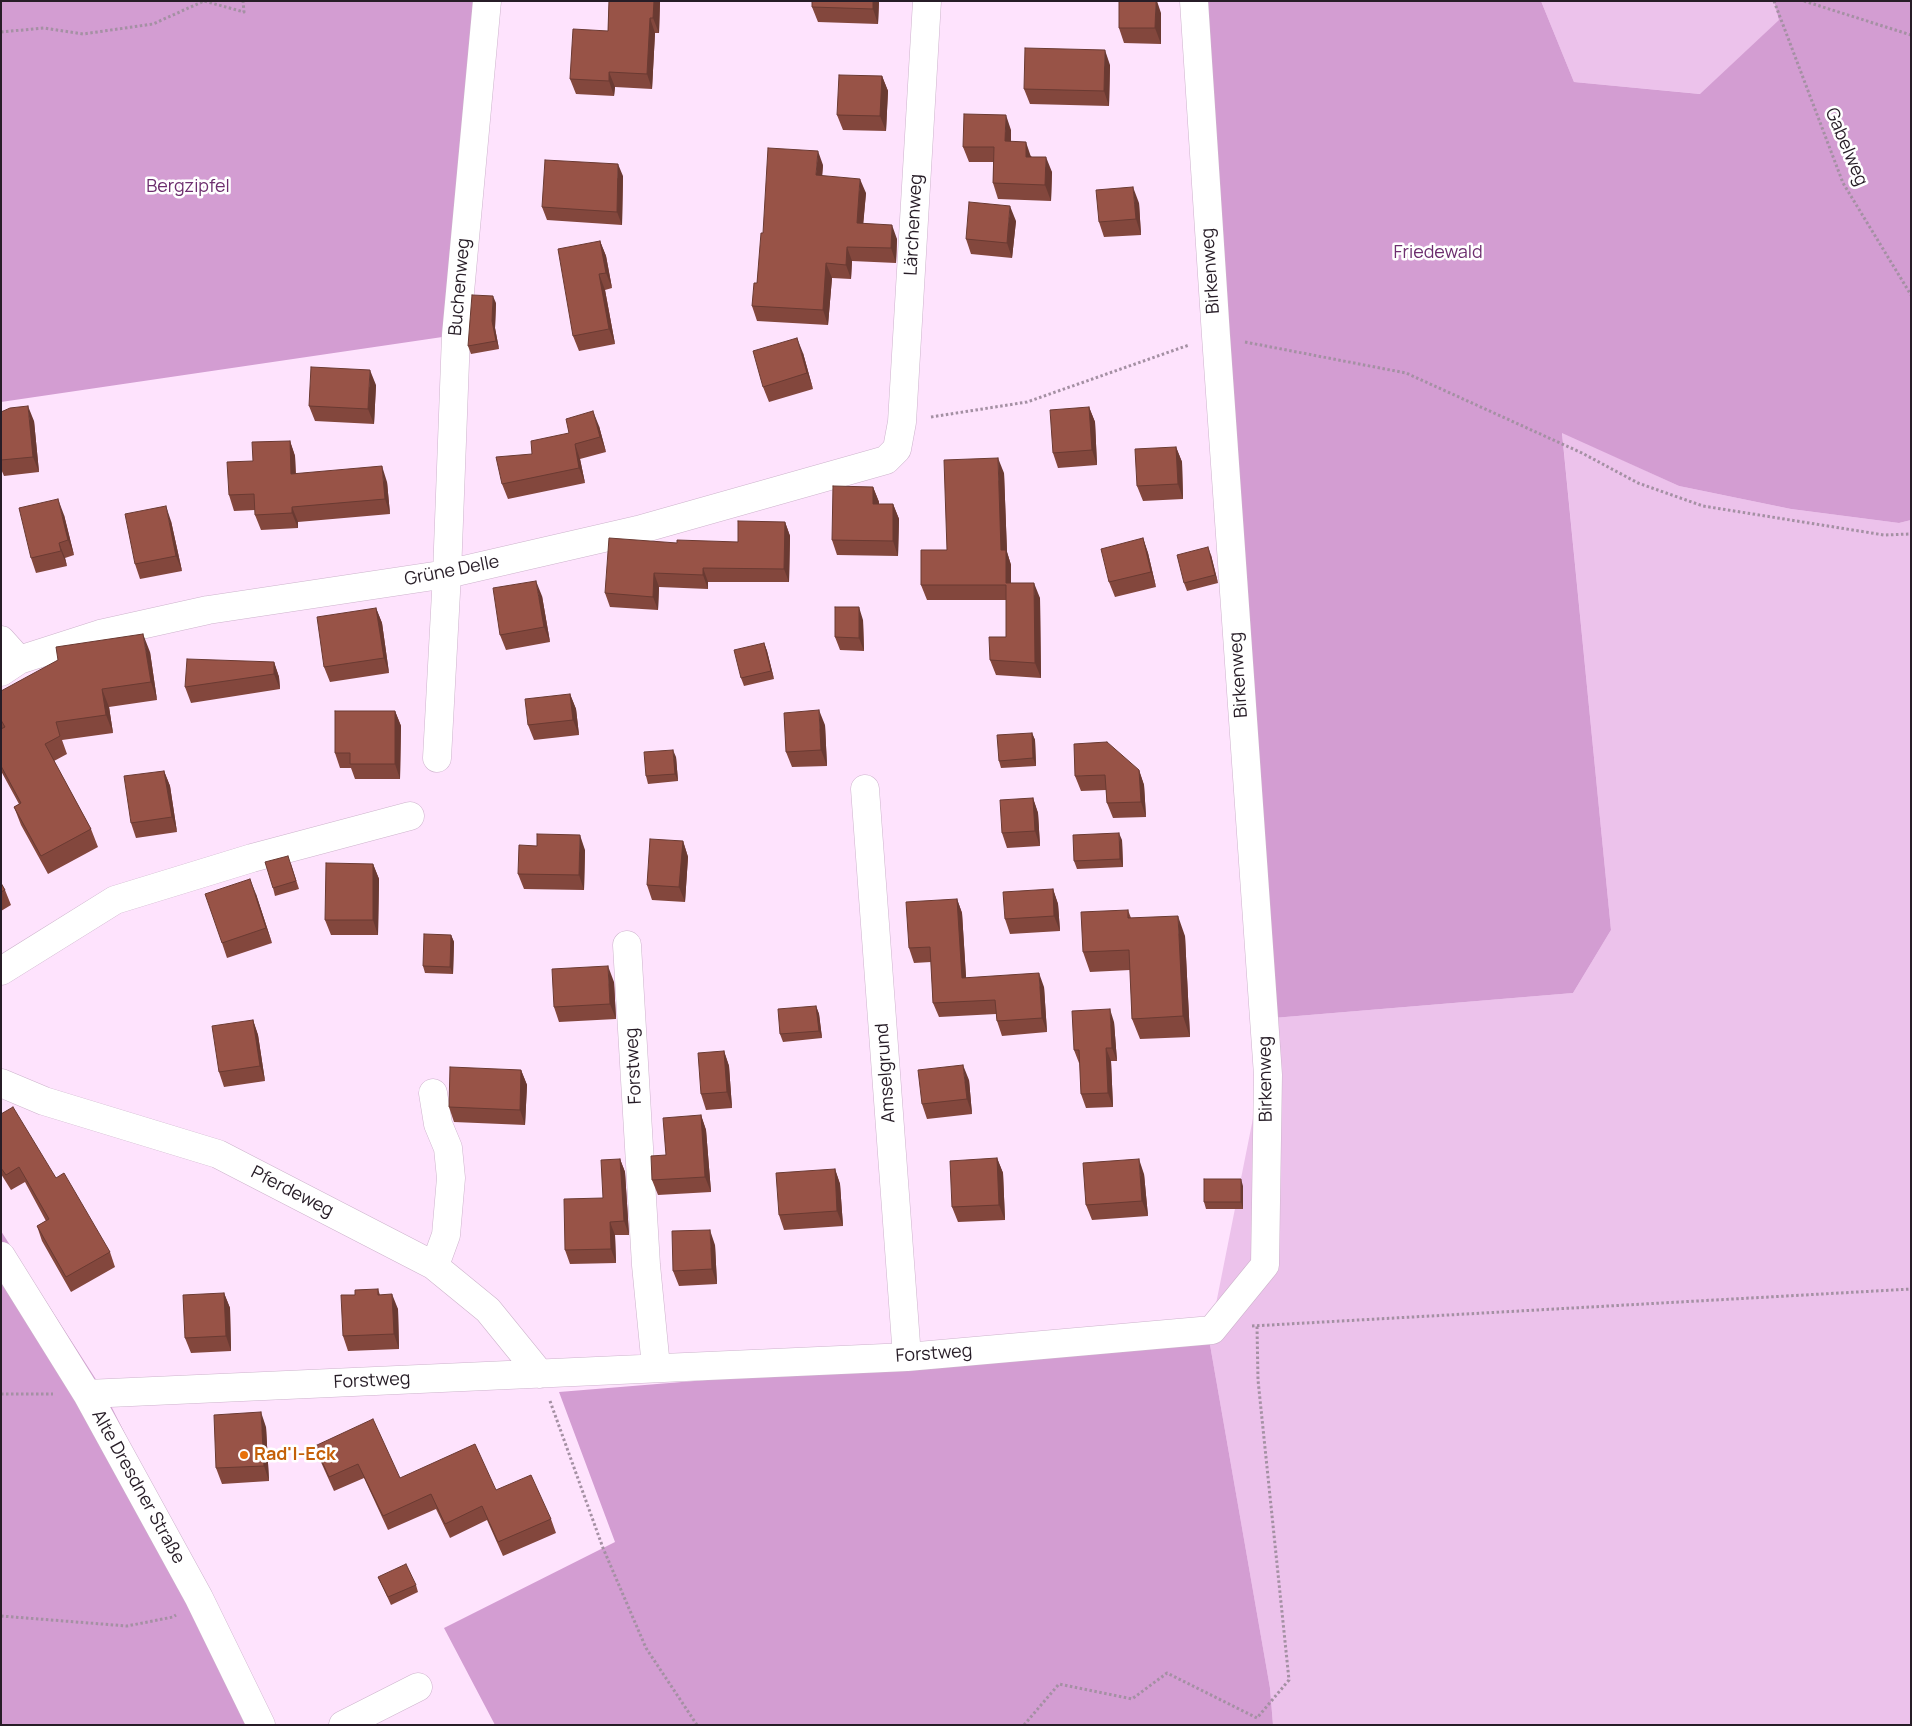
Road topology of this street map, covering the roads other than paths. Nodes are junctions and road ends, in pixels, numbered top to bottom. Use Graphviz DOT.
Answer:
graph roads {
  1 [pos="487,1"];
  2 [pos="927,1"];
  3 [pos="1194,1"];
  4 [pos="897,449"];
  5 [pos="446,574"];
  6 [pos="1,640"];
  7 [pos="10,666"];
  8 [pos="437,758"];
  9 [pos="865,789"];
  10 [pos="410,816"];
  11 [pos="627,945"];
  12 [pos="1,970"];
  13 [pos="1,1083"];
  14 [pos="433,1093"];
  15 [pos="1,1256"];
  16 [pos="433,1264"];
  17 [pos="1212,1330"];
  18 [pos="907,1357"];
  19 [pos="656,1367"];
  20 [pos="540,1374"];
  21 [pos="87,1394"];
  22 [pos="418,1687"];
  23 [pos="261,1725"];
  24 [pos="343,1725"];
  1 -- 5 [label="street, Buchenweg"];
  2 -- 4 [label="street, Lärchenweg"];
  3 -- 17 [label="street, Birkenweg"];
  4 -- 5 [label="street, Grüne Delle"];
  5 -- 7 [label="street, Grüne Delle"];
  5 -- 8 [label="street, Buchenweg"];
  6 -- 7 [label="street"];
  9 -- 18 [label="street, Amselgrund"];
  10 -- 12 [label="street"];
  11 -- 19 [label="street, Forstweg"];
  13 -- 16 [label="street, Pferdeweg"];
  14 -- 16 [label="street"];
  15 -- 21 [label="street, Alte Dresdner Straße"];
  16 -- 20 [label="street, Pferdeweg"];
  17 -- 18 [label="street, Forstweg"];
  18 -- 19 [label="street, Forstweg"];
  19 -- 20 [label="street, Forstweg"];
  20 -- 21 [label="street, Forstweg"];
  21 -- 23 [label="street, Alte Dresdner Straße"];
  22 -- 24 [label="street"];
}
